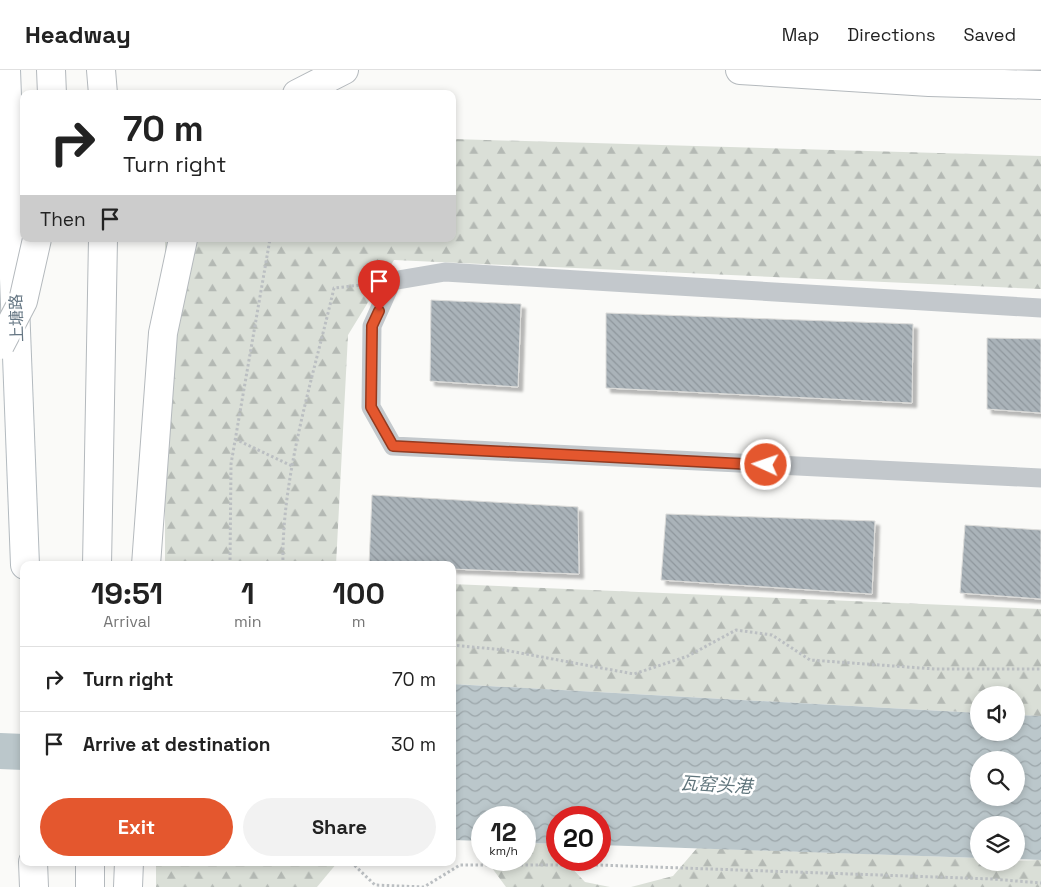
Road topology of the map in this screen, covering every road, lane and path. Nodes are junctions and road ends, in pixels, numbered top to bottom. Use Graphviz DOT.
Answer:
graph roads {
  1 [pos="6,70"];
  2 [pos="51,70"];
  3 [pos="101,70"];
  4 [pos="344,70"];
  5 [pos="740,70"];
  6 [pos="1041,86"];
  7 [pos="52,90"];
  8 [pos="103,90"];
  9 [pos="305,90"];
  10 [pos="36,242"];
  11 [pos="103,242"];
  12 [pos="182,242"];
  13 [pos="269,242"];
  14 [pos="392,281"];
  15 [pos="1041,308"];
  16 [pos="0,345"];
  17 [pos="235,439"];
  18 [pos="292,466"];
  19 [pos="1041,478"];
  20 [pos="24,561"];
  21 [pos="97,561"];
  22 [pos="146,561"];
  23 [pos="230,561"];
  24 [pos="283,561"];
  25 [pos="456,645"];
  26 [pos="1041,669"];
  27 [pos="33,866"];
  28 [pos="90,866"];
  29 [pos="129,866"];
  30 [pos="355,866"];
  31 [pos="1041,883"];
  32 [pos="34,887"];
  33 [pos="90,887"];
  34 [pos="128,887"];
  35 [pos="411,887"];
  1 -- 20 [label="main road, 上塘路"];
  2 -- 7 [label="main road"];
  3 -- 8 [label="main road"];
  4 -- 9 [label="main road"];
  5 -- 6 [label="main road"];
  10 -- 16 [label="main road, bridge"];
  11 -- 21 [label="main road"];
  12 -- 22 [label="main road"];
  13 -- 17 [label="path"];
  14 -- 15 [label="lane"];
  14 -- 18 [label="path"];
  14 -- 19 [label="lane"];
  17 -- 18 [label="path"];
  17 -- 23 [label="path"];
  18 -- 24 [label="path"];
  25 -- 26 [label="path"];
  27 -- 32 [label="main road"];
  28 -- 33 [label="main road"];
  29 -- 34 [label="main road"];
  30 -- 35 [label="path"];
  31 -- 35 [label="path"];
}
